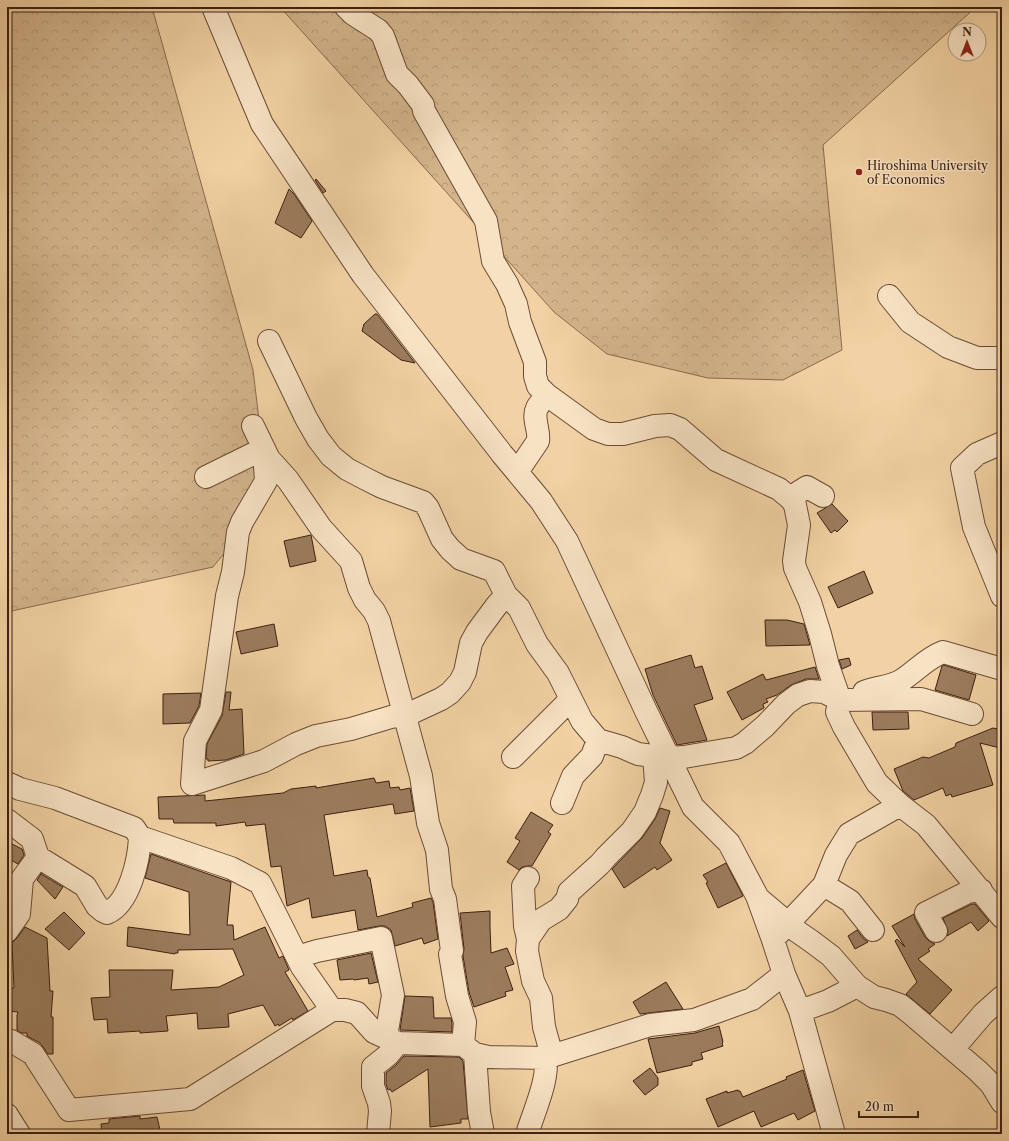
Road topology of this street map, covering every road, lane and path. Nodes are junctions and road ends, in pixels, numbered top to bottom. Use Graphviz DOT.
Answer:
graph roads {
  1 [pos="213,7"];
  2 [pos="346,7"];
  3 [pos="889,296"];
  4 [pos="269,340"];
  5 [pos="1002,358"];
  6 [pos="547,395"];
  7 [pos="253,426"];
  8 [pos="1002,443"];
  9 [pos="266,454"];
  10 [pos="517,472"];
  11 [pos="206,477"];
  12 [pos="823,496"];
  13 [pos="791,499"];
  14 [pos="506,595"];
  15 [pos="1002,596"];
  16 [pos="1002,669"];
  17 [pos="571,698"];
  18 [pos="840,700"];
  19 [pos="405,714"];
  20 [pos="972,714"];
  21 [pos="598,740"];
  22 [pos="513,757"];
  23 [pos="661,757"];
  24 [pos="7,783"];
  25 [pos="562,803"];
  26 [pos="900,805"];
  27 [pos="7,820"];
  28 [pos="140,837"];
  29 [pos="38,856"];
  30 [pos="528,878"];
  31 [pos="824,885"];
  32 [pos="981,890"];
  33 [pos="756,896"];
  34 [pos="1002,917"];
  35 [pos="788,924"];
  36 [pos="873,930"];
  37 [pos="7,931"];
  38 [pos="936,931"];
  39 [pos="528,939"];
  40 [pos="773,940"];
  41 [pos="297,957"];
  42 [pos="784,974"];
  43 [pos="857,986"];
  44 [pos="1002,997"];
  45 [pos="332,1010"];
  46 [pos="800,1011"];
  47 [pos="7,1040"];
  48 [pos="392,1040"];
  49 [pos="469,1049"];
  50 [pos="952,1049"];
  51 [pos="549,1057"];
  52 [pos="1002,1102"];
  53 [pos="7,1115"];
  54 [pos="19,1134"];
  55 [pos="378,1134"];
  56 [pos="482,1134"];
  57 [pos="527,1134"];
  58 [pos="834,1134"];
  1 -- 10 [label="street"];
  2 -- 6 [label="street"];
  3 -- 5 [label="street"];
  4 -- 14 [label="street"];
  6 -- 10 [label="street"];
  6 -- 13 [label="street"];
  7 -- 9 [label="street"];
  8 -- 15 [label="street"];
  9 -- 11 [label="street"];
  9 -- 19 [label="street"];
  9 -- 19 [label="street"];
  10 -- 23 [label="street"];
  12 -- 13 [label="street"];
  13 -- 18 [label="street"];
  14 -- 17 [label="street"];
  14 -- 19 [label="street"];
  16 -- 18 [label="street"];
  17 -- 21 [label="street"];
  17 -- 22 [label="street"];
  18 -- 20 [label="street"];
  18 -- 23 [label="street"];
  18 -- 26 [label="street"];
  19 -- 49 [label="street"];
  21 -- 23 [label="street"];
  21 -- 25 [label="street"];
  23 -- 33 [label="street"];
  23 -- 39 [label="street"];
  24 -- 28 [label="street"];
  26 -- 31 [label="street"];
  26 -- 32 [label="street"];
  27 -- 29 [label="street"];
  28 -- 29 [label="street"];
  28 -- 41 [label="street"];
  29 -- 37 [label="street"];
  30 -- 39 [label="street"];
  31 -- 35 [label="street"];
  31 -- 36 [label="street"];
  32 -- 34 [label="street"];
  32 -- 38 [label="street"];
  33 -- 35 [label="street"];
  33 -- 40 [label="street"];
  35 -- 40 [label="street"];
  35 -- 43 [label="street"];
  39 -- 51 [label="street"];
  40 -- 42 [label="street"];
  41 -- 45 [label="street"];
  41 -- 48 [label="street"];
  42 -- 46 [label="street"];
  42 -- 51 [label="street"];
  43 -- 46 [label="street"];
  43 -- 50 [label="street"];
  44 -- 50 [label="street"];
  45 -- 47 [label="street"];
  45 -- 48 [label="street"];
  46 -- 58 [label="street"];
  48 -- 49 [label="street"];
  48 -- 55 [label="street"];
  49 -- 51 [label="street"];
  49 -- 56 [label="street"];
  50 -- 52 [label="street"];
  51 -- 57 [label="street"];
  53 -- 54 [label="street"];
}
